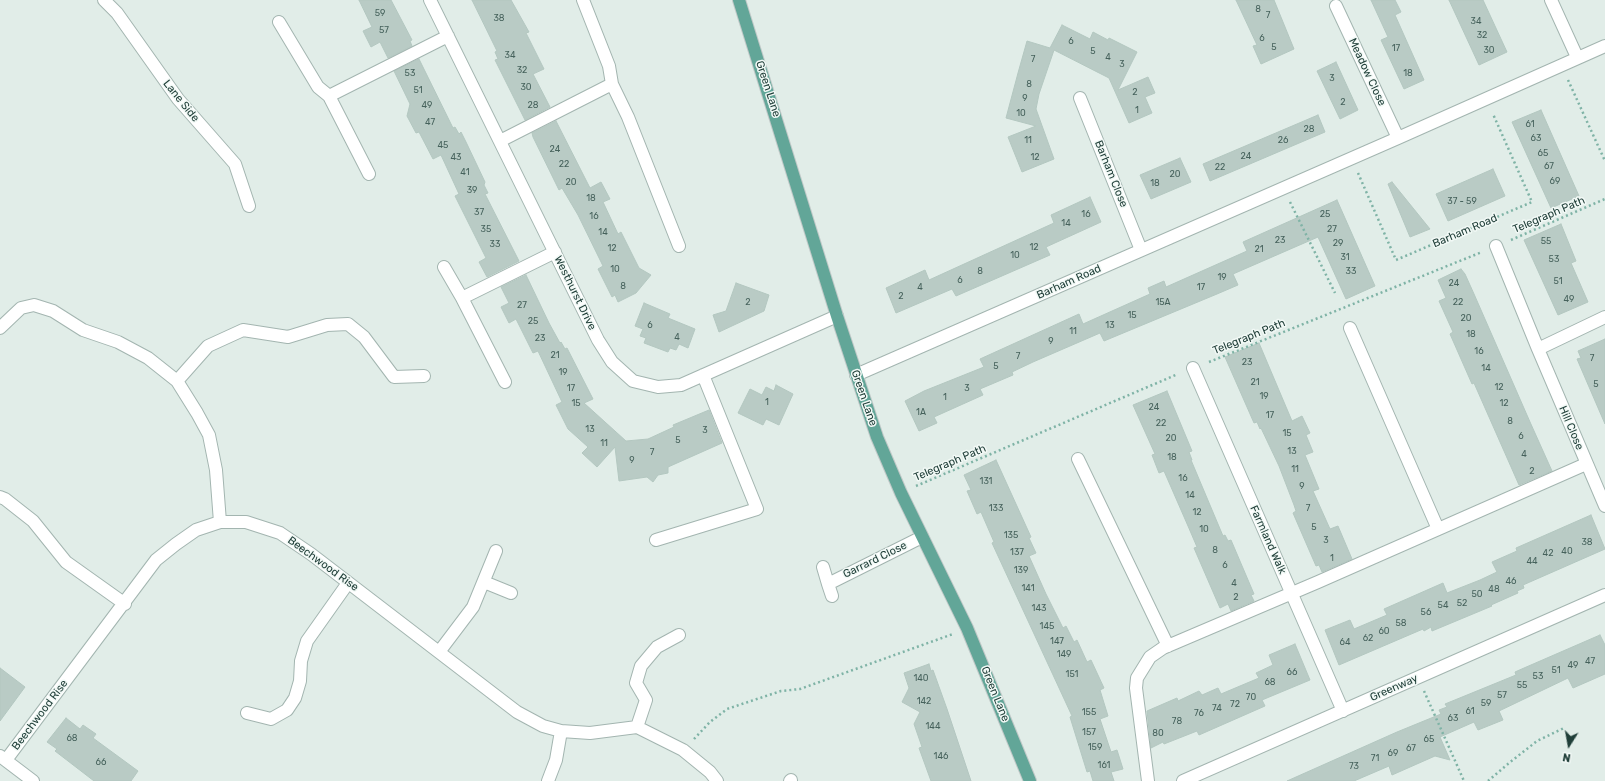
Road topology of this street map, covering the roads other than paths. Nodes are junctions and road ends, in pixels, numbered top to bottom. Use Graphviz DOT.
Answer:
graph roads {
  1 [pos="104,0"];
  2 [pos="430,0"];
  3 [pos="584,0"];
  4 [pos="739,0"];
  5 [pos="1551,0"];
  6 [pos="1336,6"];
  7 [pos="279,22"];
  8 [pos="448,36"];
  9 [pos="1605,46"];
  10 [pos="1577,57"];
  11 [pos="612,84"];
  12 [pos="329,96"];
  13 [pos="1080,98"];
  14 [pos="1398,138"];
  15 [pos="500,142"];
  16 [pos="369,174"];
  17 [pos="249,206"];
  18 [pos="680,246"];
  19 [pos="1496,246"];
  20 [pos="1141,250"];
  21 [pos="555,252"];
  22 [pos="444,267"];
  23 [pos="462,298"];
  24 [pos="837,316"];
  25 [pos="1605,317"];
  26 [pos="0,328"];
  27 [pos="1350,328"];
  28 [pos="1538,349"];
  29 [pos="1193,368"];
  30 [pos="703,375"];
  31 [pos="856,375"];
  32 [pos="424,376"];
  33 [pos="177,381"];
  34 [pos="505,382"];
  35 [pos="1078,459"];
  36 [pos="1586,464"];
  37 [pos="0,497"];
  38 [pos="1605,506"];
  39 [pos="220,522"];
  40 [pos="1438,529"];
  41 [pos="922,537"];
  42 [pos="656,540"];
  43 [pos="496,551"];
  44 [pos="823,567"];
  45 [pos="484,582"];
  46 [pos="348,583"];
  47 [pos="828,584"];
  48 [pos="511,592"];
  49 [pos="1292,593"];
  50 [pos="1605,595"];
  51 [pos="832,596"];
  52 [pos="125,604"];
  53 [pos="679,635"];
  54 [pos="1168,646"];
  55 [pos="439,652"];
  56 [pos="1343,711"];
  57 [pos="247,713"];
  58 [pos="637,727"];
  59 [pos="561,731"];
  60 [pos="3,758"];
  61 [pos="33,781"];
  62 [pos="548,781"];
  63 [pos="717,781"];
  64 [pos="1030,781"];
  65 [pos="1148,781"];
  66 [pos="1183,781"];
  1 -- 17 [label="street, Lane Side"];
  2 -- 8 [label="street, Westhurst Drive"];
  3 -- 11 [label="street"];
  4 -- 24 [label="main road, Green Lane"];
  5 -- 10 [label="street"];
  6 -- 14 [label="street, Meadow Close"];
  7 -- 12 [label="street"];
  8 -- 12 [label="street"];
  8 -- 15 [label="street, Westhurst Drive"];
  9 -- 10 [label="street, Barham Road"];
  10 -- 14 [label="street, Barham Road"];
  11 -- 15 [label="street"];
  11 -- 18 [label="street"];
  12 -- 16 [label="street"];
  13 -- 20 [label="street, Barham Close"];
  14 -- 20 [label="street, Barham Road"];
  15 -- 21 [label="street, Westhurst Drive"];
  19 -- 28 [label="street, Hill Close"];
  20 -- 31 [label="street, Barham Road"];
  21 -- 23 [label="street"];
  21 -- 30 [label="street, Westhurst Drive"];
  22 -- 23 [label="street"];
  23 -- 34 [label="street"];
  24 -- 30 [label="street, Westhurst Drive"];
  24 -- 31 [label="main road, Green Lane"];
  25 -- 28 [label="street"];
  26 -- 33 [label="street"];
  27 -- 40 [label="street"];
  28 -- 36 [label="street, Hill Close"];
  29 -- 49 [label="street, Farmland Walk"];
  30 -- 42 [label="street"];
  31 -- 41 [label="main road, Green Lane"];
  32 -- 33 [label="street"];
  33 -- 39 [label="street"];
  35 -- 54 [label="street"];
  36 -- 38 [label="street, Hill Close"];
  36 -- 40 [label="street"];
  37 -- 52 [label="street"];
  39 -- 46 [label="street, Beechwood Rise"];
  39 -- 52 [label="street, Beechwood Rise"];
  40 -- 49 [label="street"];
  41 -- 47 [label="street, Garrard Close"];
  41 -- 64 [label="main road, Green Lane"];
  43 -- 45 [label="street"];
  44 -- 47 [label="street"];
  45 -- 48 [label="street"];
  45 -- 55 [label="street"];
  46 -- 55 [label="street, Beechwood Rise"];
  46 -- 57 [label="street"];
  47 -- 51 [label="street"];
  49 -- 54 [label="street"];
  49 -- 56 [label="street, Farmland Walk"];
  50 -- 56 [label="street, Greenway"];
  52 -- 60 [label="street, Beechwood Rise"];
  53 -- 58 [label="street"];
  54 -- 65 [label="street"];
  55 -- 59 [label="street, Beechwood Rise"];
  56 -- 66 [label="street, Greenway"];
  58 -- 59 [label="street, Beechwood Rise"];
  58 -- 63 [label="street"];
  59 -- 62 [label="street"];
  60 -- 61 [label="street"];
}
